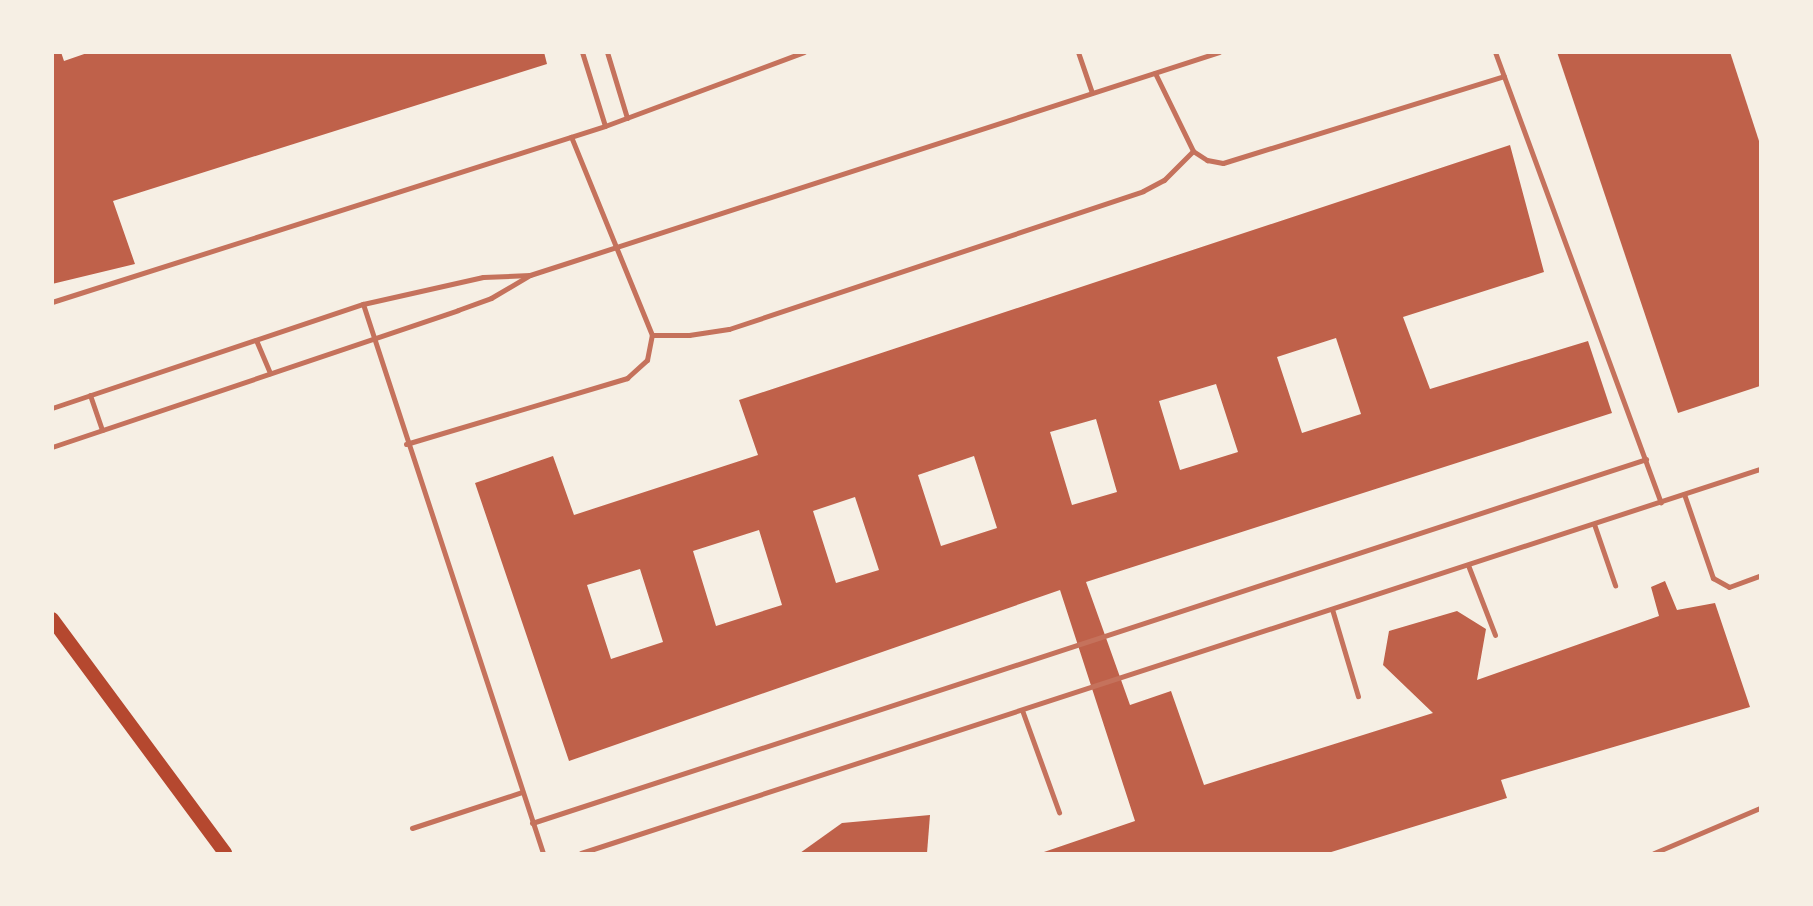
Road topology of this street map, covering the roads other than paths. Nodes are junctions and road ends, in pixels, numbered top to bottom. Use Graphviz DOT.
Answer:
graph roads {
  1 [pos="582,52"];
  2 [pos="607,52"];
  3 [pos="804,52"];
  4 [pos="1078,52"];
  5 [pos="1219,52"];
  6 [pos="1495,52"];
  7 [pos="1155,73"];
  8 [pos="1504,76"];
  9 [pos="1092,93"];
  10 [pos="627,118"];
  11 [pos="605,126"];
  12 [pos="570,137"];
  13 [pos="1194,151"];
  14 [pos="616,246"];
  15 [pos="530,275"];
  16 [pos="52,302"];
  17 [pos="363,304"];
  18 [pos="652,335"];
  19 [pos="373,338"];
  20 [pos="257,340"];
  21 [pos="270,373"];
  22 [pos="90,395"];
  23 [pos="52,408"];
  24 [pos="102,430"];
  25 [pos="407,444"];
  26 [pos="52,447"];
  27 [pos="1646,459"];
  28 [pos="1760,469"];
  29 [pos="1684,495"];
  30 [pos="1661,502"];
  31 [pos="1594,524"];
  32 [pos="1468,565"];
  33 [pos="1760,576"];
  34 [pos="1615,585"];
  35 [pos="1332,609"];
  36 [pos="52,619"];
  37 [pos="1495,635"];
  38 [pos="1358,696"];
  39 [pos="1022,710"];
  40 [pos="522,792"];
  41 [pos="1760,808"];
  42 [pos="1059,812"];
  43 [pos="532,822"];
  44 [pos="412,828"];
  45 [pos="225,853"];
  46 [pos="542,853"];
  47 [pos="580,853"];
  48 [pos="1654,853"];
  1 -- 11 [label="lane"];
  2 -- 10 [label="lane"];
  3 -- 10 [label="lane"];
  4 -- 9 [label="lane"];
  5 -- 7 [label="lane"];
  6 -- 8 [label="lane"];
  7 -- 9 [label="lane"];
  7 -- 13 [label="lane"];
  8 -- 13 [label="lane"];
  8 -- 27 [label="lane"];
  9 -- 14 [label="lane"];
  10 -- 11 [label="lane"];
  11 -- 12 [label="lane"];
  12 -- 14 [label="lane"];
  12 -- 16 [label="lane"];
  13 -- 18 [label="lane"];
  14 -- 15 [label="lane"];
  14 -- 18 [label="lane"];
  15 -- 17 [label="lane"];
  15 -- 19 [label="lane"];
  17 -- 19 [label="lane"];
  17 -- 20 [label="lane"];
  18 -- 25 [label="lane"];
  19 -- 21 [label="lane"];
  19 -- 25 [label="lane"];
  20 -- 21 [label="lane"];
  20 -- 22 [label="lane"];
  21 -- 24 [label="lane"];
  22 -- 23 [label="lane"];
  22 -- 24 [label="lane"];
  24 -- 26 [label="lane"];
  25 -- 40 [label="lane"];
  27 -- 30 [label="lane"];
  27 -- 43 [label="lane"];
  28 -- 29 [label="lane"];
  29 -- 30 [label="lane"];
  29 -- 33 [label="lane"];
  30 -- 31 [label="lane"];
  31 -- 32 [label="lane"];
  31 -- 34 [label="lane"];
  32 -- 35 [label="lane"];
  32 -- 37 [label="lane"];
  35 -- 38 [label="lane"];
  35 -- 39 [label="lane"];
  36 -- 45 [label="main road"];
  39 -- 42 [label="lane"];
  39 -- 47 [label="lane"];
  40 -- 43 [label="lane"];
  40 -- 44 [label="lane"];
  41 -- 48 [label="lane"];
  43 -- 46 [label="lane"];
}
